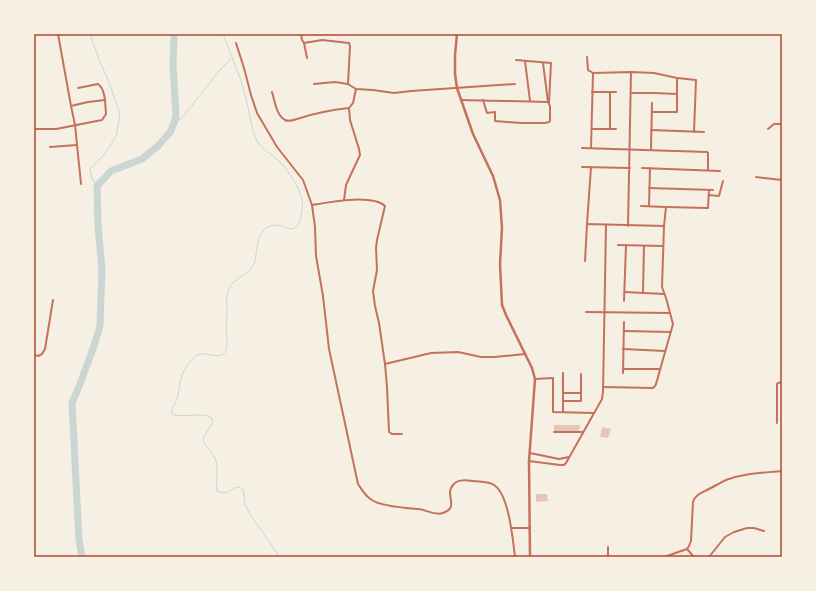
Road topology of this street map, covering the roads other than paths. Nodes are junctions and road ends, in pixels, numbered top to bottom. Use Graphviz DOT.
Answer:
graph roads {
  1 [pos="58,34"];
  2 [pos="301,34"];
  3 [pos="457,34"];
  4 [pos="236,43"];
  5 [pos="304,43"];
  6 [pos="587,57"];
  7 [pos="307,58"];
  8 [pos="516,60"];
  9 [pos="525,61"];
  10 [pos="543,63"];
  11 [pos="592,72"];
  12 [pos="631,72"];
  13 [pos="677,78"];
  14 [pos="314,84"];
  15 [pos="348,84"];
  16 [pos="515,84"];
  17 [pos="78,88"];
  18 [pos="457,88"];
  19 [pos="356,89"];
  20 [pos="272,92"];
  21 [pos="592,92"];
  22 [pos="610,92"];
  23 [pos="616,92"];
  24 [pos="631,93"];
  25 [pos="677,94"];
  26 [pos="105,100"];
  27 [pos="462,100"];
  28 [pos="483,100"];
  29 [pos="530,101"];
  30 [pos="549,103"];
  31 [pos="652,103"];
  32 [pos="71,106"];
  33 [pos="349,108"];
  34 [pos="652,112"];
  35 [pos="782,124"];
  36 [pos="75,125"];
  37 [pos="768,128"];
  38 [pos="34,129"];
  39 [pos="592,129"];
  40 [pos="610,129"];
  41 [pos="616,129"];
  42 [pos="651,130"];
  43 [pos="694,132"];
  44 [pos="704,132"];
  45 [pos="77,145"];
  46 [pos="50,147"];
  47 [pos="582,148"];
  48 [pos="591,148"];
  49 [pos="630,149"];
  50 [pos="651,149"];
  51 [pos="582,167"];
  52 [pos="591,167"];
  53 [pos="630,168"];
  54 [pos="642,168"];
  55 [pos="650,168"];
  56 [pos="708,170"];
  57 [pos="720,171"];
  58 [pos="756,177"];
  59 [pos="782,180"];
  60 [pos="723,181"];
  61 [pos="81,184"];
  62 [pos="649,188"];
  63 [pos="709,190"];
  64 [pos="714,190"];
  65 [pos="709,195"];
  66 [pos="344,201"];
  67 [pos="312,205"];
  68 [pos="641,206"];
  69 [pos="649,206"];
  70 [pos="666,207"];
  71 [pos="587,224"];
  72 [pos="606,225"];
  73 [pos="628,226"];
  74 [pos="664,226"];
  75 [pos="618,245"];
  76 [pos="626,245"];
  77 [pos="644,246"];
  78 [pos="663,246"];
  79 [pos="585,261"];
  80 [pos="625,292"];
  81 [pos="643,293"];
  82 [pos="664,294"];
  83 [pos="53,300"];
  84 [pos="624,301"];
  85 [pos="586,312"];
  86 [pos="604,312"];
  87 [pos="670,313"];
  88 [pos="624,322"];
  89 [pos="624,331"];
  90 [pos="670,332"];
  91 [pos="623,349"];
  92 [pos="665,351"];
  93 [pos="34,354"];
  94 [pos="526,354"];
  95 [pos="385,364"];
  96 [pos="623,368"];
  97 [pos="660,369"];
  98 [pos="623,373"];
  99 [pos="563,374"];
  100 [pos="581,374"];
  101 [pos="535,379"];
  102 [pos="782,382"];
  103 [pos="603,387"];
  104 [pos="563,393"];
  105 [pos="581,393"];
  106 [pos="563,401"];
  107 [pos="563,412"];
  108 [pos="593,413"];
  109 [pos="777,416"];
  110 [pos="782,416"];
  111 [pos="776,423"];
  112 [pos="554,432"];
  113 [pos="583,432"];
  114 [pos="402,434"];
  115 [pos="530,453"];
  116 [pos="569,457"];
  117 [pos="529,461"];
  118 [pos="782,471"];
  119 [pos="512,528"];
  120 [pos="530,528"];
  121 [pos="764,530"];
  122 [pos="608,547"];
  123 [pos="687,549"];
  124 [pos="515,557"];
  125 [pos="530,557"];
  126 [pos="608,557"];
  127 [pos="664,557"];
  128 [pos="694,557"];
  129 [pos="709,557"];
  1 -- 32 [label="street"];
  2 -- 5 [label="street"];
  3 -- 18 [label="street"];
  4 -- 67 [label="street"];
  5 -- 7 [label="street"];
  5 -- 15 [label="street"];
  6 -- 11 [label="street"];
  8 -- 9 [label="street"];
  9 -- 10 [label="street"];
  9 -- 29 [label="street"];
  10 -- 30 [label="street"];
  10 -- 30 [label="street"];
  11 -- 12 [label="street"];
  11 -- 21 [label="street"];
  12 -- 13 [label="street"];
  12 -- 24 [label="street"];
  13 -- 25 [label="street"];
  13 -- 43 [label="street"];
  14 -- 15 [label="street"];
  15 -- 19 [label="street"];
  16 -- 18 [label="street"];
  17 -- 26 [label="street"];
  18 -- 19 [label="street"];
  18 -- 27 [label="street"];
  19 -- 33 [label="street"];
  20 -- 33 [label="street"];
  21 -- 22 [label="street"];
  21 -- 39 [label="street"];
  22 -- 23 [label="street"];
  22 -- 40 [label="street"];
  24 -- 25 [label="street"];
  24 -- 49 [label="street"];
  25 -- 34 [label="street"];
  26 -- 32 [label="street"];
  26 -- 36 [label="street"];
  27 -- 28 [label="street"];
  27 -- 94 [label="street"];
  28 -- 29 [label="street"];
  28 -- 30 [label="street"];
  29 -- 30 [label="street"];
  31 -- 34 [label="street"];
  32 -- 36 [label="street"];
  33 -- 66 [label="street"];
  34 -- 42 [label="street"];
  35 -- 37 [label="street"];
  36 -- 38 [label="street"];
  36 -- 45 [label="street"];
  39 -- 40 [label="street"];
  39 -- 48 [label="street"];
  40 -- 41 [label="street"];
  42 -- 43 [label="street"];
  42 -- 50 [label="street"];
  43 -- 44 [label="street"];
  45 -- 46 [label="street"];
  45 -- 61 [label="street"];
  47 -- 48 [label="street"];
  48 -- 49 [label="street"];
  49 -- 50 [label="street"];
  49 -- 53 [label="street"];
  50 -- 56 [label="street"];
  51 -- 52 [label="street"];
  52 -- 53 [label="street"];
  52 -- 71 [label="street"];
  53 -- 73 [label="street"];
  54 -- 55 [label="street"];
  55 -- 56 [label="street"];
  55 -- 62 [label="street"];
  56 -- 57 [label="street"];
  58 -- 59 [label="street"];
  60 -- 65 [label="street"];
  62 -- 63 [label="street"];
  62 -- 69 [label="street"];
  63 -- 64 [label="street"];
  63 -- 65 [label="street"];
  65 -- 70 [label="street"];
  66 -- 67 [label="street"];
  66 -- 95 [label="street"];
  67 -- 119 [label="street"];
  68 -- 69 [label="street"];
  69 -- 70 [label="street"];
  70 -- 74 [label="street"];
  71 -- 72 [label="street"];
  71 -- 79 [label="street"];
  72 -- 73 [label="street"];
  72 -- 86 [label="street"];
  73 -- 74 [label="street"];
  74 -- 78 [label="street"];
  75 -- 76 [label="street"];
  76 -- 77 [label="street"];
  76 -- 80 [label="street"];
  77 -- 78 [label="street"];
  77 -- 81 [label="street"];
  78 -- 82 [label="street"];
  80 -- 81 [label="street"];
  80 -- 84 [label="street"];
  81 -- 82 [label="street"];
  82 -- 87 [label="street"];
  83 -- 93 [label="street"];
  85 -- 86 [label="street"];
  86 -- 87 [label="street"];
  86 -- 103 [label="street"];
  87 -- 90 [label="street"];
  88 -- 89 [label="street"];
  89 -- 90 [label="street"];
  89 -- 91 [label="street"];
  90 -- 92 [label="street"];
  91 -- 92 [label="street"];
  91 -- 96 [label="street"];
  92 -- 97 [label="street"];
  94 -- 95 [label="street"];
  94 -- 101 [label="street"];
  95 -- 114 [label="street"];
  96 -- 97 [label="street"];
  96 -- 98 [label="street"];
  97 -- 103 [label="street"];
  99 -- 104 [label="street"];
  100 -- 105 [label="street"];
  101 -- 107 [label="street"];
  101 -- 115 [label="street"];
  102 -- 109 [label="street"];
  103 -- 108 [label="street"];
  104 -- 105 [label="street"];
  104 -- 106 [label="street"];
  105 -- 106 [label="street"];
  106 -- 107 [label="street"];
  107 -- 108 [label="street"];
  108 -- 113 [label="street"];
  109 -- 110 [label="street"];
  109 -- 111 [label="street"];
  112 -- 113 [label="street"];
  113 -- 116 [label="street"];
  115 -- 116 [label="street"];
  115 -- 117 [label="street"];
  116 -- 117 [label="street"];
  117 -- 120 [label="street"];
  118 -- 123 [label="street"];
  119 -- 120 [label="street"];
  119 -- 124 [label="street"];
  120 -- 125 [label="street"];
  121 -- 129 [label="street"];
  122 -- 126 [label="street"];
  123 -- 127 [label="street"];
  123 -- 128 [label="street"];
}
